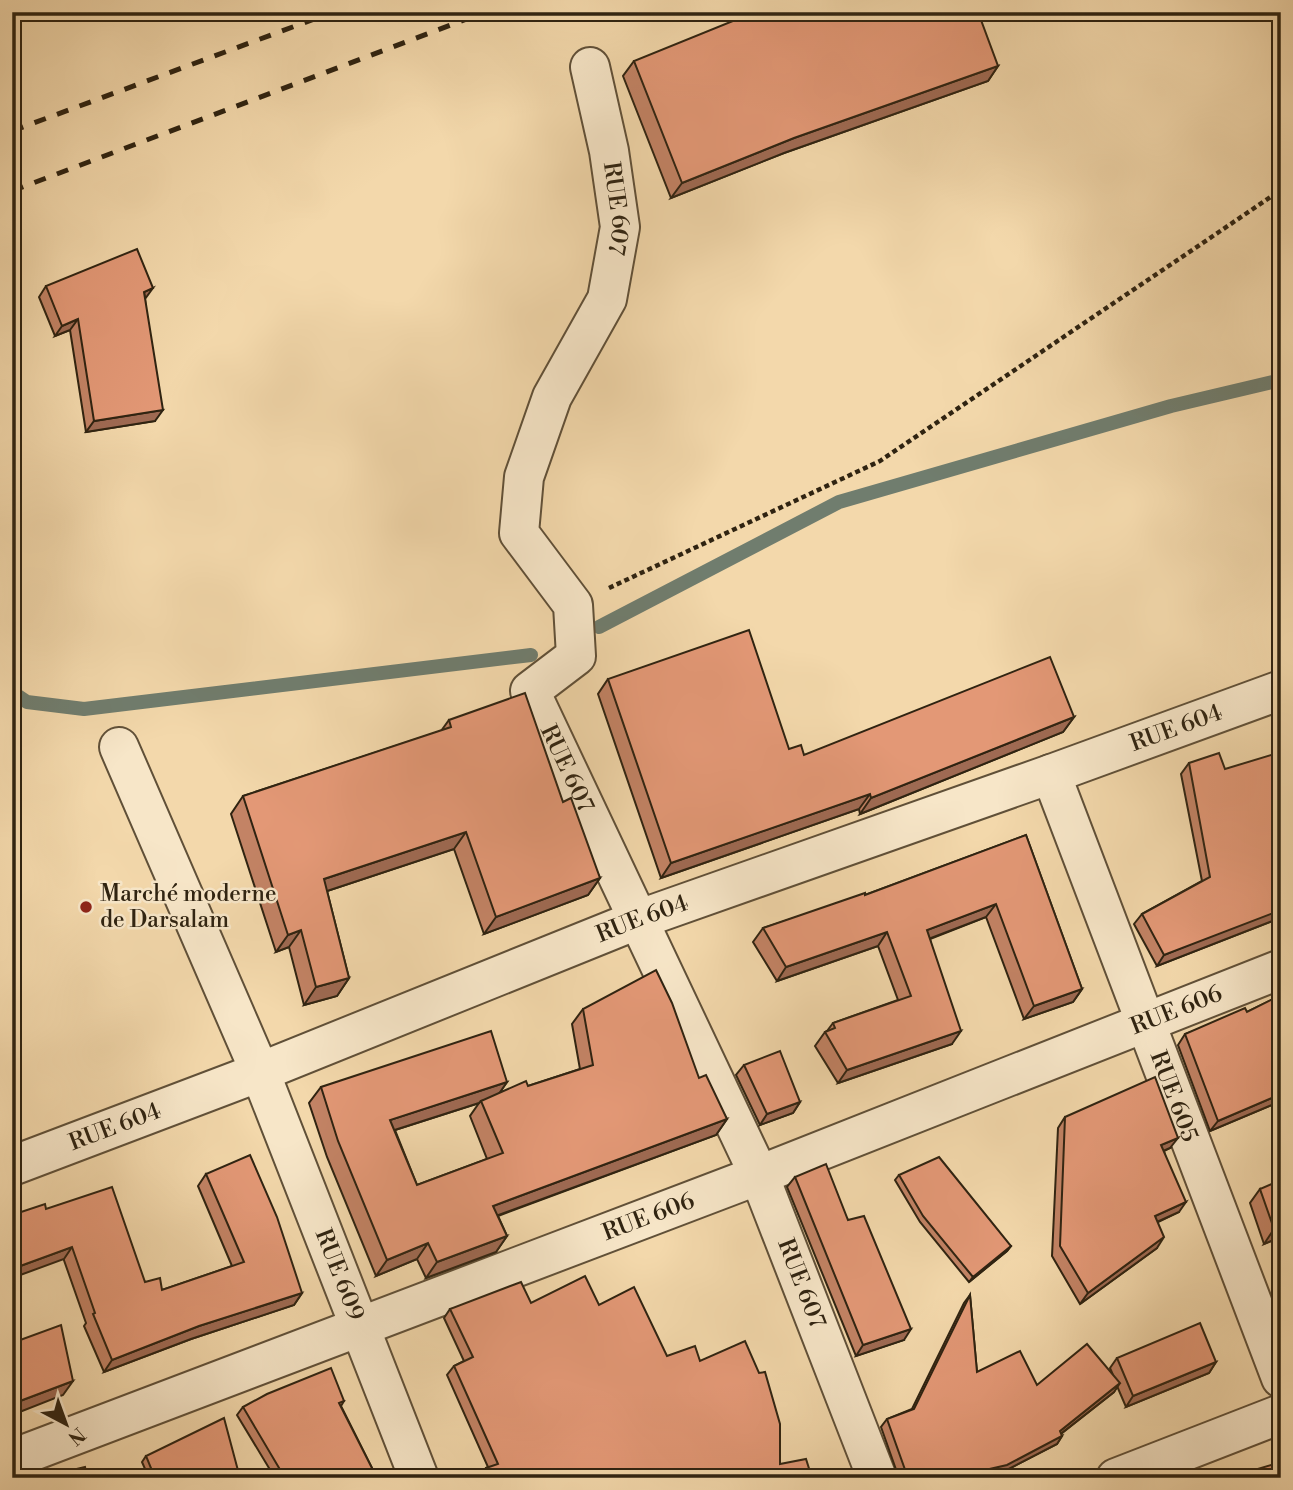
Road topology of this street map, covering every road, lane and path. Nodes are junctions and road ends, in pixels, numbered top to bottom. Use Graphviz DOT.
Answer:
graph roads {
  1 [pos="590,67"];
  2 [pos="1281,190"];
  3 [pos="573,605"];
  4 [pos="1281,690"];
  5 [pos="119,747"];
  6 [pos="1051,774"];
  7 [pos="637,920"];
  8 [pos="1281,969"];
  9 [pos="1146,1022"];
  10 [pos="260,1072"];
  11 [pos="12,1166"];
  12 [pos="759,1175"];
  13 [pos="360,1327"];
  14 [pos="1281,1378"];
  15 [pos="1281,1414"];
  16 [pos="12,1459"];
  17 [pos="419,1478"];
  18 [pos="877,1478"];
  19 [pos="1116,1478"];
  1 -- 3 [label="street, RUE 607"];
  2 -- 3 [label="path"];
  3 -- 7 [label="street, RUE 607"];
  4 -- 6 [label="street, RUE 604"];
  5 -- 10 [label="street, RUE 609"];
  6 -- 7 [label="street, RUE 604"];
  6 -- 9 [label="street, RUE 605"];
  7 -- 10 [label="street, RUE 604"];
  7 -- 12 [label="street, RUE 607"];
  8 -- 9 [label="street, RUE 606"];
  9 -- 12 [label="street, RUE 606"];
  9 -- 14 [label="street, RUE 605"];
  10 -- 11 [label="street, RUE 604"];
  10 -- 13 [label="street, RUE 609"];
  12 -- 13 [label="street, RUE 606"];
  12 -- 18 [label="street, RUE 607"];
  13 -- 16 [label="street, RUE 606"];
  13 -- 17 [label="street, RUE 609"];
  15 -- 19 [label="street"];
}
